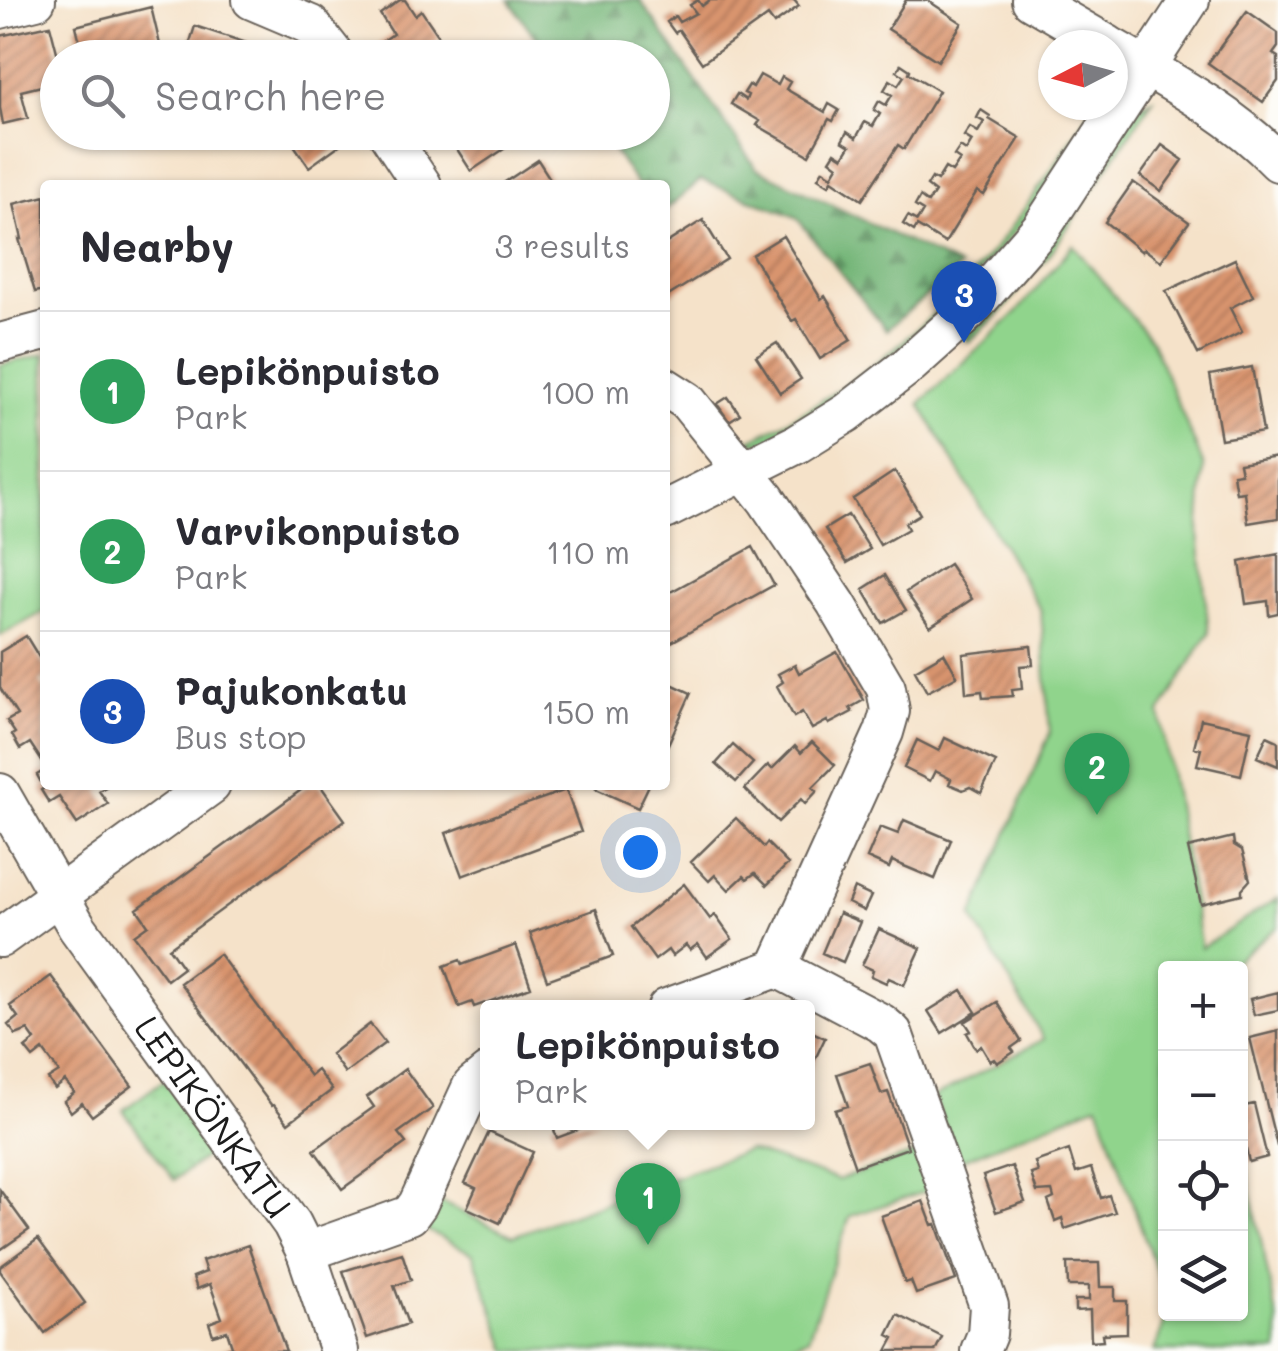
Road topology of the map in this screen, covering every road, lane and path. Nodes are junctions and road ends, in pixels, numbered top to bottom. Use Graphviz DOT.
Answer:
graph roads {
  1 [pos="36,0"];
  2 [pos="252,0"];
  3 [pos="1031,0"];
  4 [pos="1190,0"];
  5 [pos="0,10"];
  6 [pos="1083,30"];
  7 [pos="323,40"];
  8 [pos="1128,56"];
  9 [pos="1146,66"];
  10 [pos="399,150"];
  11 [pos="1278,162"];
  12 [pos="419,180"];
  13 [pos="40,332"];
  14 [pos="0,343"];
  15 [pos="670,390"];
  16 [pos="744,472"];
  17 [pos="670,508"];
  18 [pos="205,790"];
  19 [pos="0,794"];
  20 [pos="58,896"];
  21 [pos="0,938"];
  22 [pos="777,968"];
  23 [pos="690,1000"];
  24 [pos="480,1080"];
  25 [pos="306,1252"];
  26 [pos="340,1351"];
  27 [pos="980,1351"];
  1 -- 5 [label="street"];
  2 -- 7 [label="street"];
  3 -- 6 [label="street"];
  4 -- 9 [label="street"];
  8 -- 9 [label="street"];
  9 -- 11 [label="street"];
  9 -- 16 [label="street"];
  10 -- 12 [label="street"];
  13 -- 14 [label="street"];
  15 -- 16 [label="street"];
  16 -- 17 [label="street"];
  16 -- 22 [label="street"];
  18 -- 20 [label="street"];
  19 -- 20 [label="street, LEPIKÖNKATU"];
  20 -- 21 [label="street"];
  20 -- 25 [label="street, LEPIKÖNKATU"];
  22 -- 23 [label="street"];
  22 -- 27 [label="street"];
  24 -- 25 [label="street"];
  25 -- 26 [label="street, LEPIKÖNKATU"];
}
